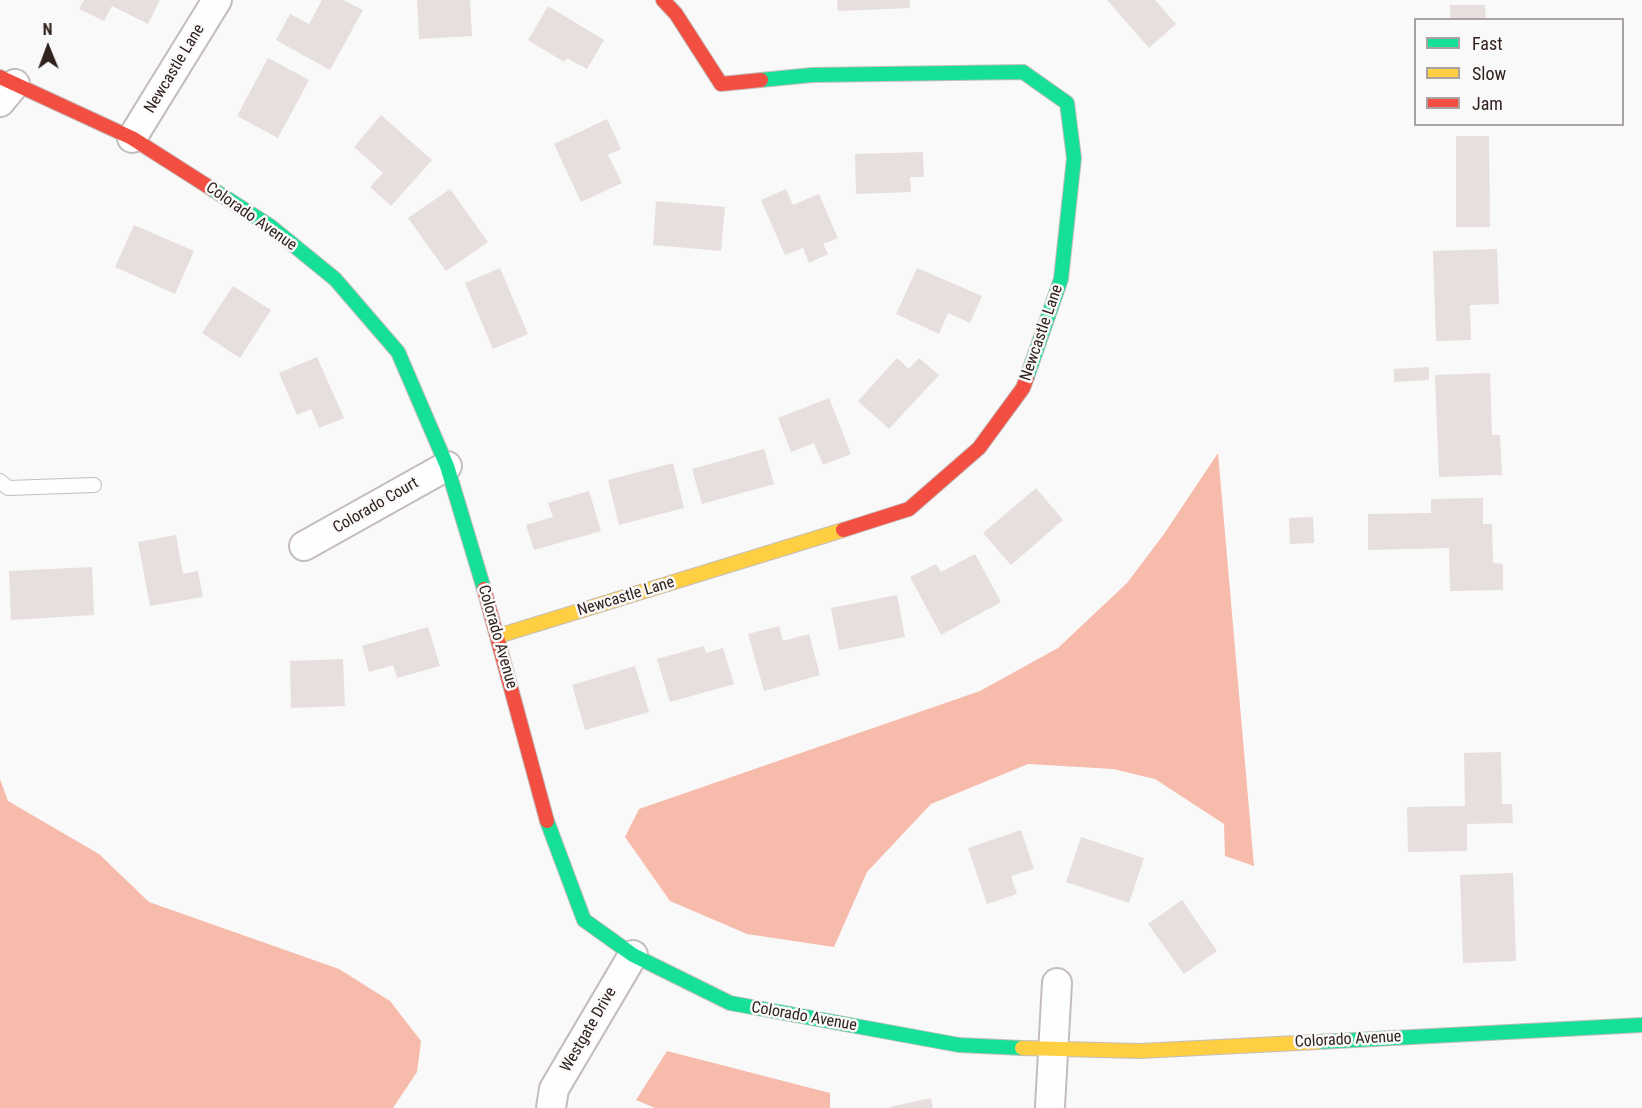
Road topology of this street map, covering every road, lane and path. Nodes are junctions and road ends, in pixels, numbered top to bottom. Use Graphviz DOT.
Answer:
graph roads {
  1 [pos="217,0"];
  2 [pos="663,0"];
  3 [pos="5,88"];
  4 [pos="132,138"];
  5 [pos="447,465"];
  6 [pos="0,481"];
  7 [pos="94,485"];
  8 [pos="304,546"];
  9 [pos="498,636"];
  10 [pos="633,955"];
  11 [pos="1058,983"];
  12 [pos="1642,1025"];
  13 [pos="1053,1050"];
  14 [pos="1050,1106"];
  15 [pos="551,1108"];
  1 -- 4 [label="street, Newcastle Lane"];
  2 -- 9 [label="street, Newcastle Lane"];
  3 -- 4 [label="street, Colorado Avenue"];
  4 -- 5 [label="street, Colorado Avenue"];
  5 -- 8 [label="street, Colorado Court"];
  5 -- 9 [label="street, Colorado Avenue"];
  6 -- 7 [label="lane"];
  9 -- 10 [label="street, Colorado Avenue"];
  10 -- 13 [label="street, Colorado Avenue"];
  10 -- 15 [label="street, Westgate Drive"];
  11 -- 13 [label="street"];
  12 -- 13 [label="street, Colorado Avenue"];
  13 -- 14 [label="street"];
}
